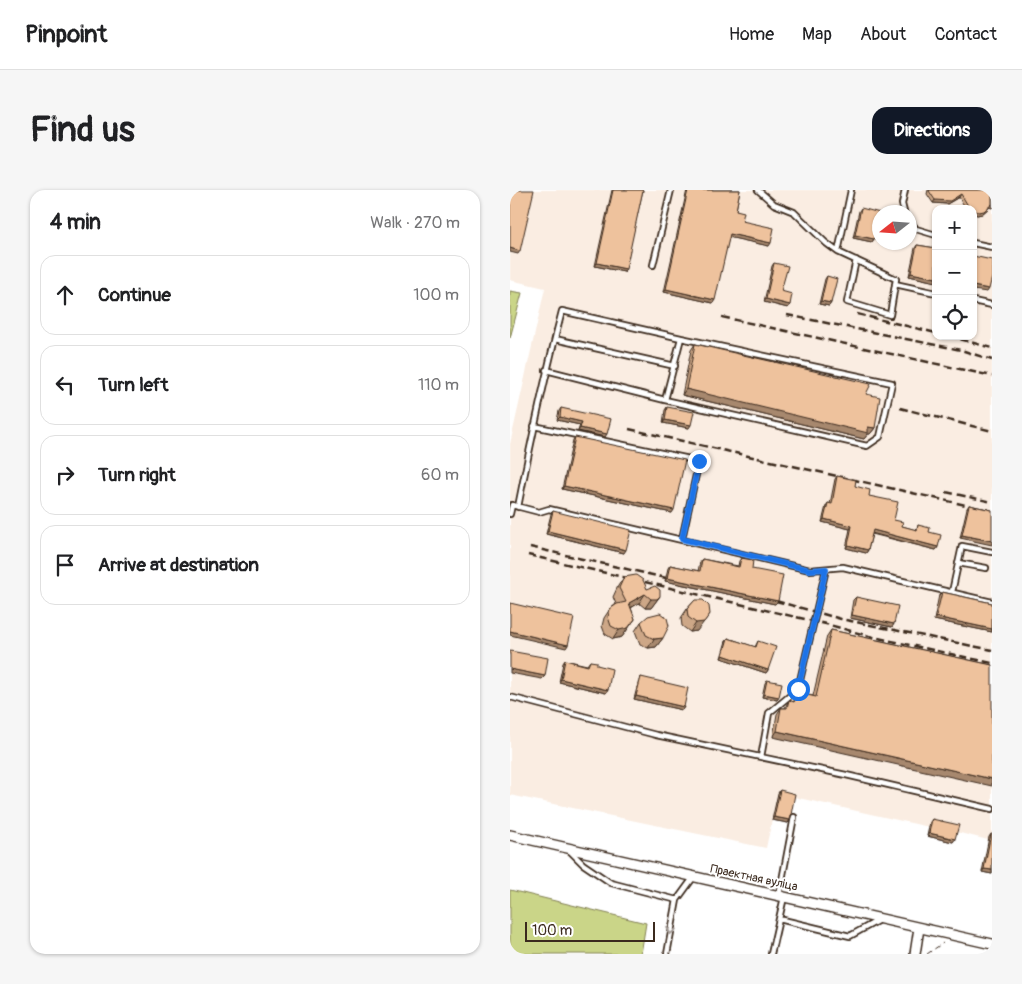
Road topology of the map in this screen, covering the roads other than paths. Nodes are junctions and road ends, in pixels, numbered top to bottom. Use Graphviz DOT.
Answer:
graph roads {
  1 [pos="671,190"];
  2 [pos="758,190"];
  3 [pos="851,190"];
  4 [pos="905,190"];
  5 [pos="902,205"];
  6 [pos="917,229"];
  7 [pos="932,234"];
  8 [pos="977,244"];
  9 [pos="992,247"];
  10 [pos="838,252"];
  11 [pos="856,260"];
  12 [pos="652,265"];
  13 [pos="895,284"];
  14 [pos="932,291"];
  15 [pos="977,302"];
  16 [pos="992,305"];
  17 [pos="681,338"];
  18 [pos="555,339"];
  19 [pos="675,366"];
  20 [pos="546,370"];
  21 [pos="666,400"];
  22 [pos="534,426"];
  23 [pos="518,507"];
  24 [pos="510,514"];
  25 [pos="682,539"];
  26 [pos="992,552"];
  27 [pos="958,563"];
  28 [pos="986,568"];
  29 [pos="826,569"];
  30 [pos="952,592"];
  31 [pos="992,602"];
  32 [pos="510,697"];
  33 [pos="761,757"];
  34 [pos="992,809"];
  35 [pos="794,817"];
  36 [pos="510,835"];
  37 [pos="568,848"];
  38 [pos="693,878"];
  39 [pos="781,896"];
  40 [pos="677,900"];
  41 [pos="779,919"];
  42 [pos="880,919"];
  43 [pos="919,928"];
  44 [pos="992,944"];
  45 [pos="667,954"];
  46 [pos="771,954"];
  47 [pos="915,954"];
  1 -- 12 [label="lane"];
  2 -- 10 [label="lane"];
  3 -- 10 [label="lane"];
  4 -- 5 [label="lane"];
  6 -- 7 [label="lane"];
  8 -- 9 [label="lane"];
  10 -- 11 [label="lane"];
  11 -- 13 [label="lane"];
  11 -- 13 [label="lane"];
  13 -- 14 [label="lane"];
  15 -- 16 [label="lane"];
  17 -- 18 [label="lane"];
  17 -- 19 [label="lane"];
  17 -- 21 [label="lane"];
  18 -- 19 [label="lane"];
  18 -- 20 [label="lane"];
  19 -- 21 [label="lane"];
  20 -- 21 [label="lane"];
  20 -- 22 [label="lane"];
  22 -- 23 [label="lane"];
  22 -- 25 [label="lane"];
  23 -- 24 [label="lane"];
  23 -- 25 [label="lane"];
  25 -- 29 [label="lane"];
  26 -- 27 [label="lane"];
  27 -- 28 [label="lane"];
  27 -- 30 [label="lane"];
  29 -- 30 [label="lane"];
  29 -- 33 [label="lane"];
  30 -- 31 [label="lane"];
  32 -- 33 [label="lane"];
  33 -- 34 [label="lane"];
  35 -- 39 [label="lane"];
  36 -- 37 [label="street, Праектная вуліца"];
  37 -- 38 [label="street, Праектная вуліца"];
  37 -- 40 [label="lane"];
  38 -- 39 [label="street, Праектная вуліца"];
  38 -- 40 [label="lane"];
  39 -- 41 [label="lane"];
  39 -- 42 [label="street, Праектная вуліца"];
  40 -- 45 [label="lane, one-way"];
  41 -- 42 [label="lane"];
  41 -- 46 [label="lane"];
  42 -- 43 [label="street, Праектная вуліца"];
  43 -- 44 [label="street, Праектная вуліца"];
  43 -- 47 [label="street"];
}
